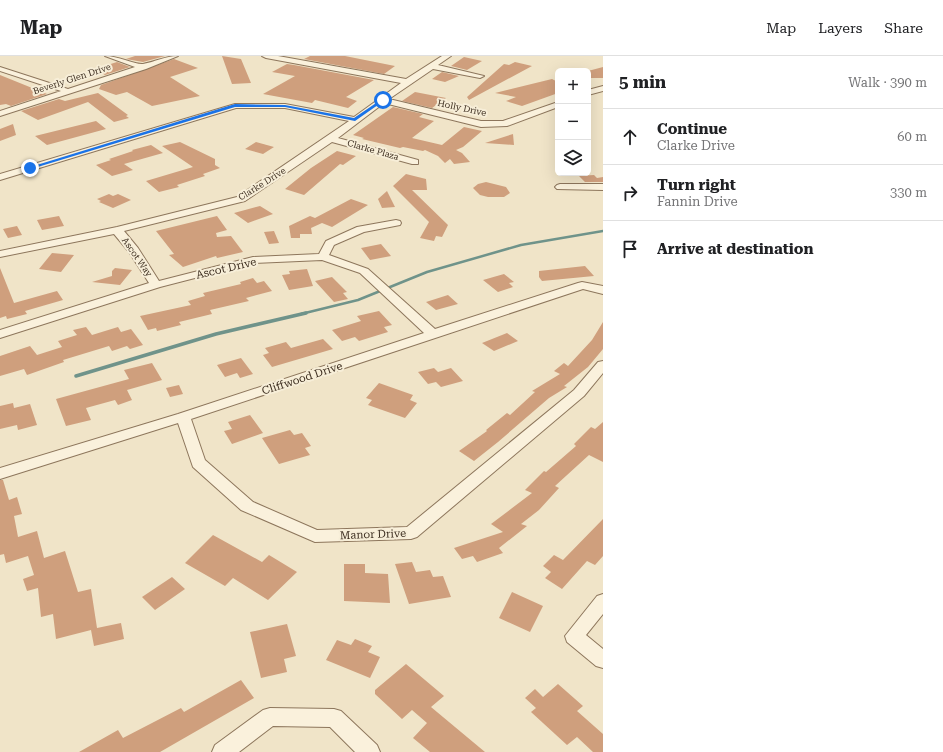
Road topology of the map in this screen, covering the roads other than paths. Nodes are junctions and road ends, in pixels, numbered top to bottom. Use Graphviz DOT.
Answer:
graph roads {
  1 [pos="109,56"];
  2 [pos="174,56"];
  3 [pos="266,56"];
  4 [pos="447,56"];
  5 [pos="431,66"];
  6 [pos="143,67"];
  7 [pos="0,69"];
  8 [pos="480,76"];
  9 [pos="407,82"];
  10 [pos="603,88"];
  11 [pos="68,91"];
  12 [pos="591,92"];
  13 [pos="383,100"];
  14 [pos="555,105"];
  15 [pos="0,114"];
  16 [pos="355,120"];
  17 [pos="331,138"];
  18 [pos="415,162"];
  19 [pos="0,177"];
  20 [pos="560,187"];
  21 [pos="603,187"];
  22 [pos="396,223"];
  23 [pos="117,230"];
  24 [pos="0,254"];
  25 [pos="323,257"];
  26 [pos="156,285"];
  27 [pos="603,290"];
  28 [pos="0,334"];
  29 [pos="434,335"];
  30 [pos="603,365"];
  31 [pos="183,416"];
  32 [pos="0,474"];
  33 [pos="603,601"];
  34 [pos="603,660"];
  35 [pos="222,752"];
  36 [pos="370,752"];
  1 -- 6 [label="street"];
  2 -- 6 [label="street, Beverly Glen Drive"];
  3 -- 9 [label="street"];
  4 -- 5 [label="street, Clarke Drive"];
  5 -- 8 [label="street"];
  5 -- 9 [label="street, Clarke Drive"];
  6 -- 11 [label="street, Beverly Glen Drive"];
  7 -- 11 [label="street"];
  9 -- 13 [label="street, Clarke Drive"];
  10 -- 12 [label="street"];
  11 -- 15 [label="street, Beverly Glen Drive"];
  13 -- 14 [label="street, Holly Drive"];
  13 -- 16 [label="street, Clarke Drive"];
  16 -- 17 [label="street, Clarke Drive"];
  16 -- 19 [label="street"];
  17 -- 18 [label="street, Clarke Plaza"];
  17 -- 23 [label="street, Clarke Drive"];
  20 -- 21 [label="street"];
  22 -- 25 [label="street"];
  23 -- 24 [label="street, Clarke Drive"];
  23 -- 26 [label="street, Ascot Way"];
  25 -- 26 [label="street, Ascot Drive"];
  25 -- 29 [label="street, Ascot Drive"];
  26 -- 28 [label="street, Ascot Drive"];
  27 -- 29 [label="street, Cliffwood Drive"];
  29 -- 31 [label="street, Cliffwood Drive"];
  30 -- 31 [label="street, Manor Drive"];
  31 -- 32 [label="street, Cliffwood Drive"];
  33 -- 34 [label="street"];
  35 -- 36 [label="street"];
}
